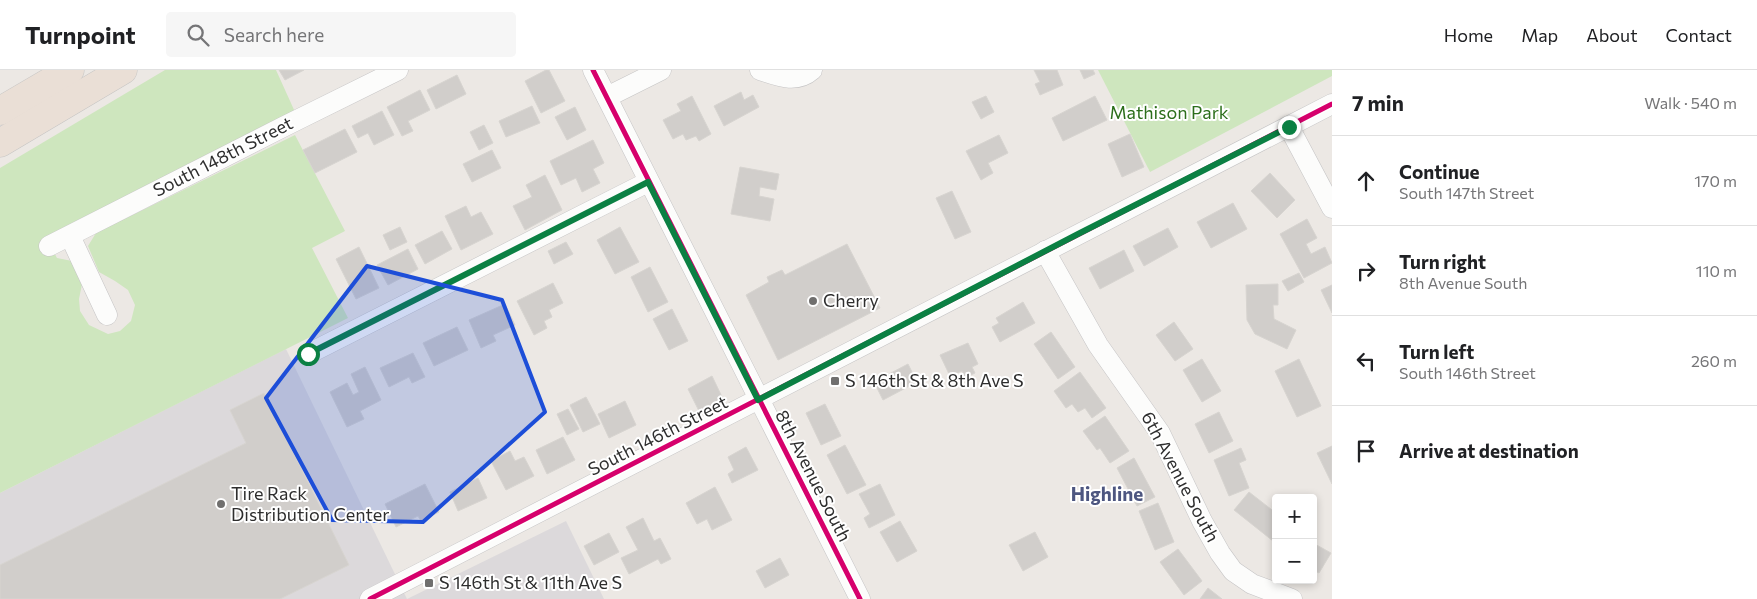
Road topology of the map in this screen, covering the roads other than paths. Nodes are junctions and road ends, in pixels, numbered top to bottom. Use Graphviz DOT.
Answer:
graph roads {
  1 [pos="70,70"];
  2 [pos="123,70"];
  3 [pos="398,70"];
  4 [pos="593,70"];
  5 [pos="662,70"];
  6 [pos="760,70"];
  7 [pos="812,70"];
  8 [pos="607,97"];
  9 [pos="1332,104"];
  10 [pos="0,111"];
  11 [pos="1289,127"];
  12 [pos="0,143"];
  13 [pos="648,182"];
  14 [pos="1332,208"];
  15 [pos="70,236"];
  16 [pos="49,246"];
  17 [pos="1045,251"];
  18 [pos="107,315"];
  19 [pos="308,354"];
  20 [pos="758,400"];
  21 [pos="370,599"];
  22 [pos="860,599"];
  23 [pos="1292,599"];
  1 -- 10 [label="highway"];
  2 -- 12 [label="highway"];
  3 -- 15 [label="street, South 148th Street"];
  4 -- 8 [label="street, 8th Avenue South"];
  5 -- 8 [label="street"];
  6 -- 7 [label="street"];
  8 -- 13 [label="street, 8th Avenue South"];
  9 -- 11 [label="street, South 146th Street"];
  11 -- 14 [label="street"];
  11 -- 17 [label="street, South 146th Street"];
  13 -- 19 [label="street"];
  13 -- 20 [label="street, 8th Avenue South"];
  15 -- 16 [label="street, South 148th Street"];
  15 -- 18 [label="street"];
  17 -- 20 [label="street, South 146th Street"];
  17 -- 23 [label="street, 6th Avenue South"];
  20 -- 21 [label="street, South 146th Street"];
  20 -- 22 [label="street, 8th Avenue South"];
}
